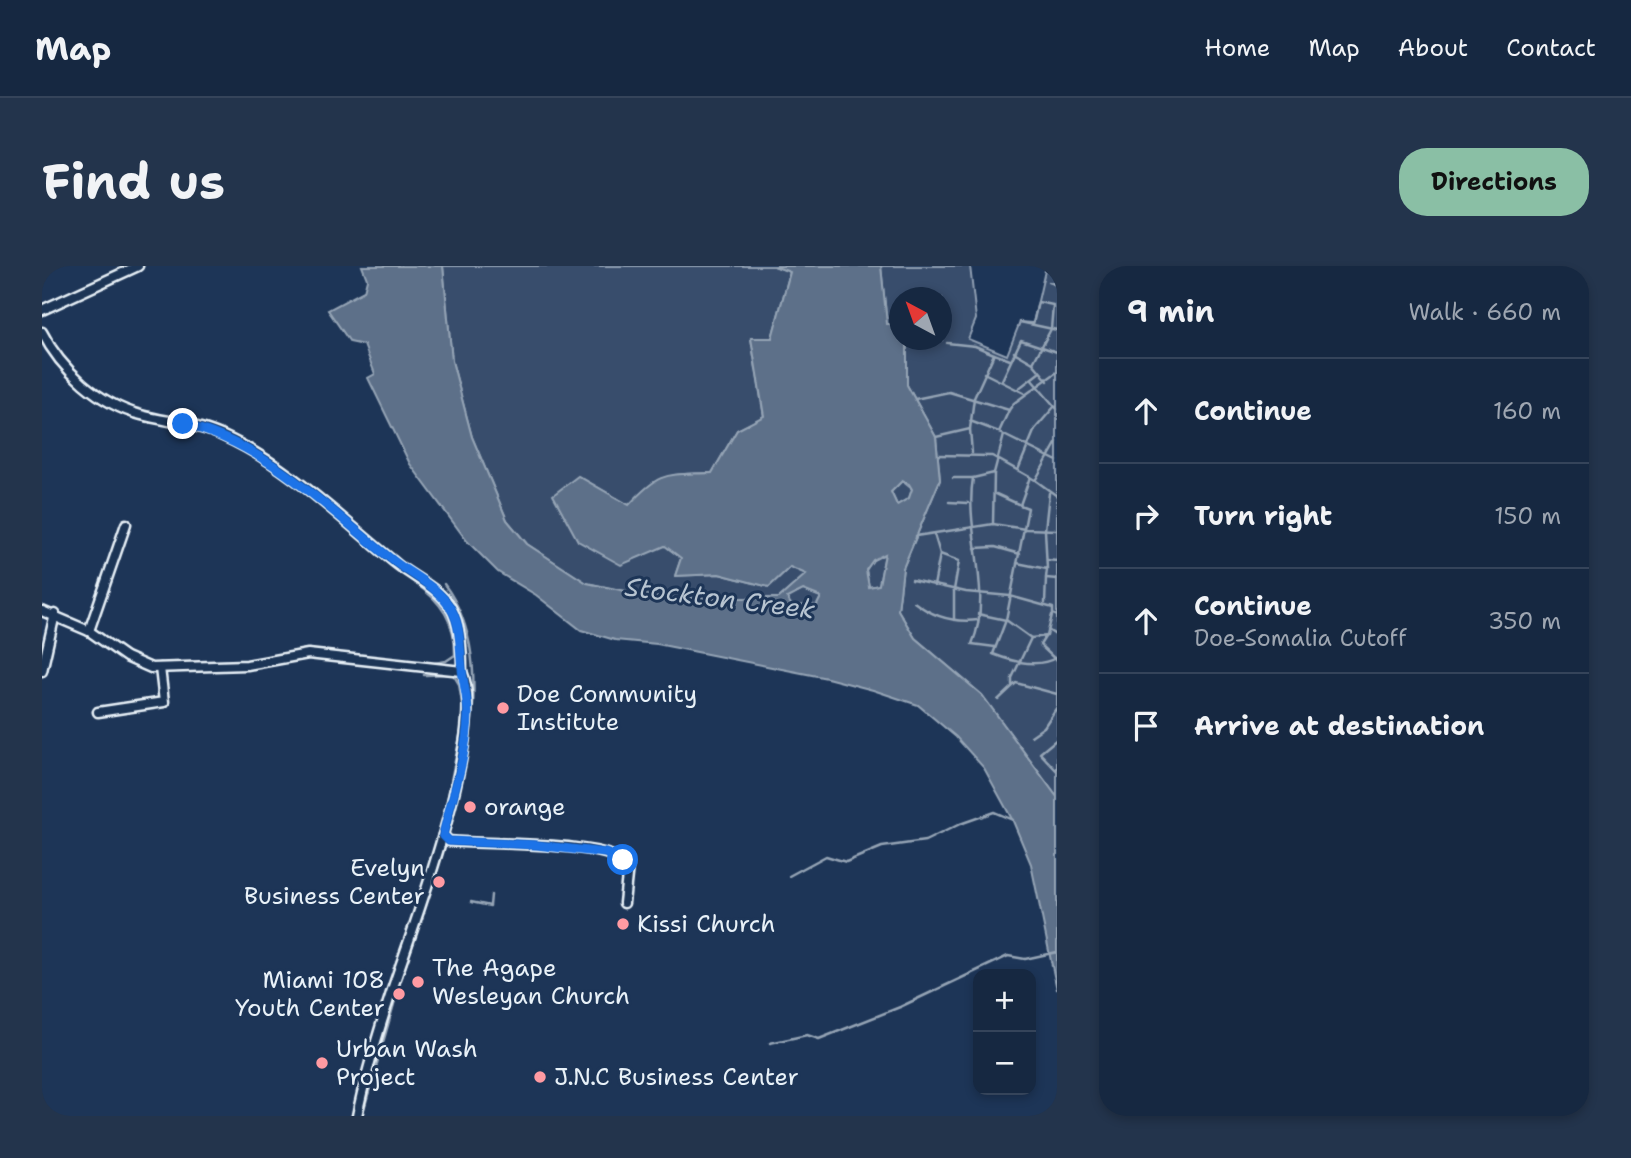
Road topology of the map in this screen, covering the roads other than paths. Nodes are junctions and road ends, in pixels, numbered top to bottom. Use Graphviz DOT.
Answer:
graph roads {
  1 [pos="138,266"];
  2 [pos="42,310"];
  3 [pos="42,332"];
  4 [pos="126,524"];
  5 [pos="42,611"];
  6 [pos="55,614"];
  7 [pos="89,631"];
  8 [pos="160,668"];
  9 [pos="42,671"];
  10 [pos="462,671"];
  11 [pos="98,712"];
  12 [pos="443,835"];
  13 [pos="624,903"];
  14 [pos="357,1116"];
  1 -- 2 [label="street"];
  3 -- 10 [label="street"];
  4 -- 7 [label="street"];
  5 -- 6 [label="street"];
  6 -- 7 [label="street"];
  6 -- 9 [label="street"];
  7 -- 8 [label="street"];
  8 -- 10 [label="street"];
  8 -- 11 [label="street"];
  10 -- 12 [label="street"];
  12 -- 13 [label="street"];
  12 -- 14 [label="street"];
}
